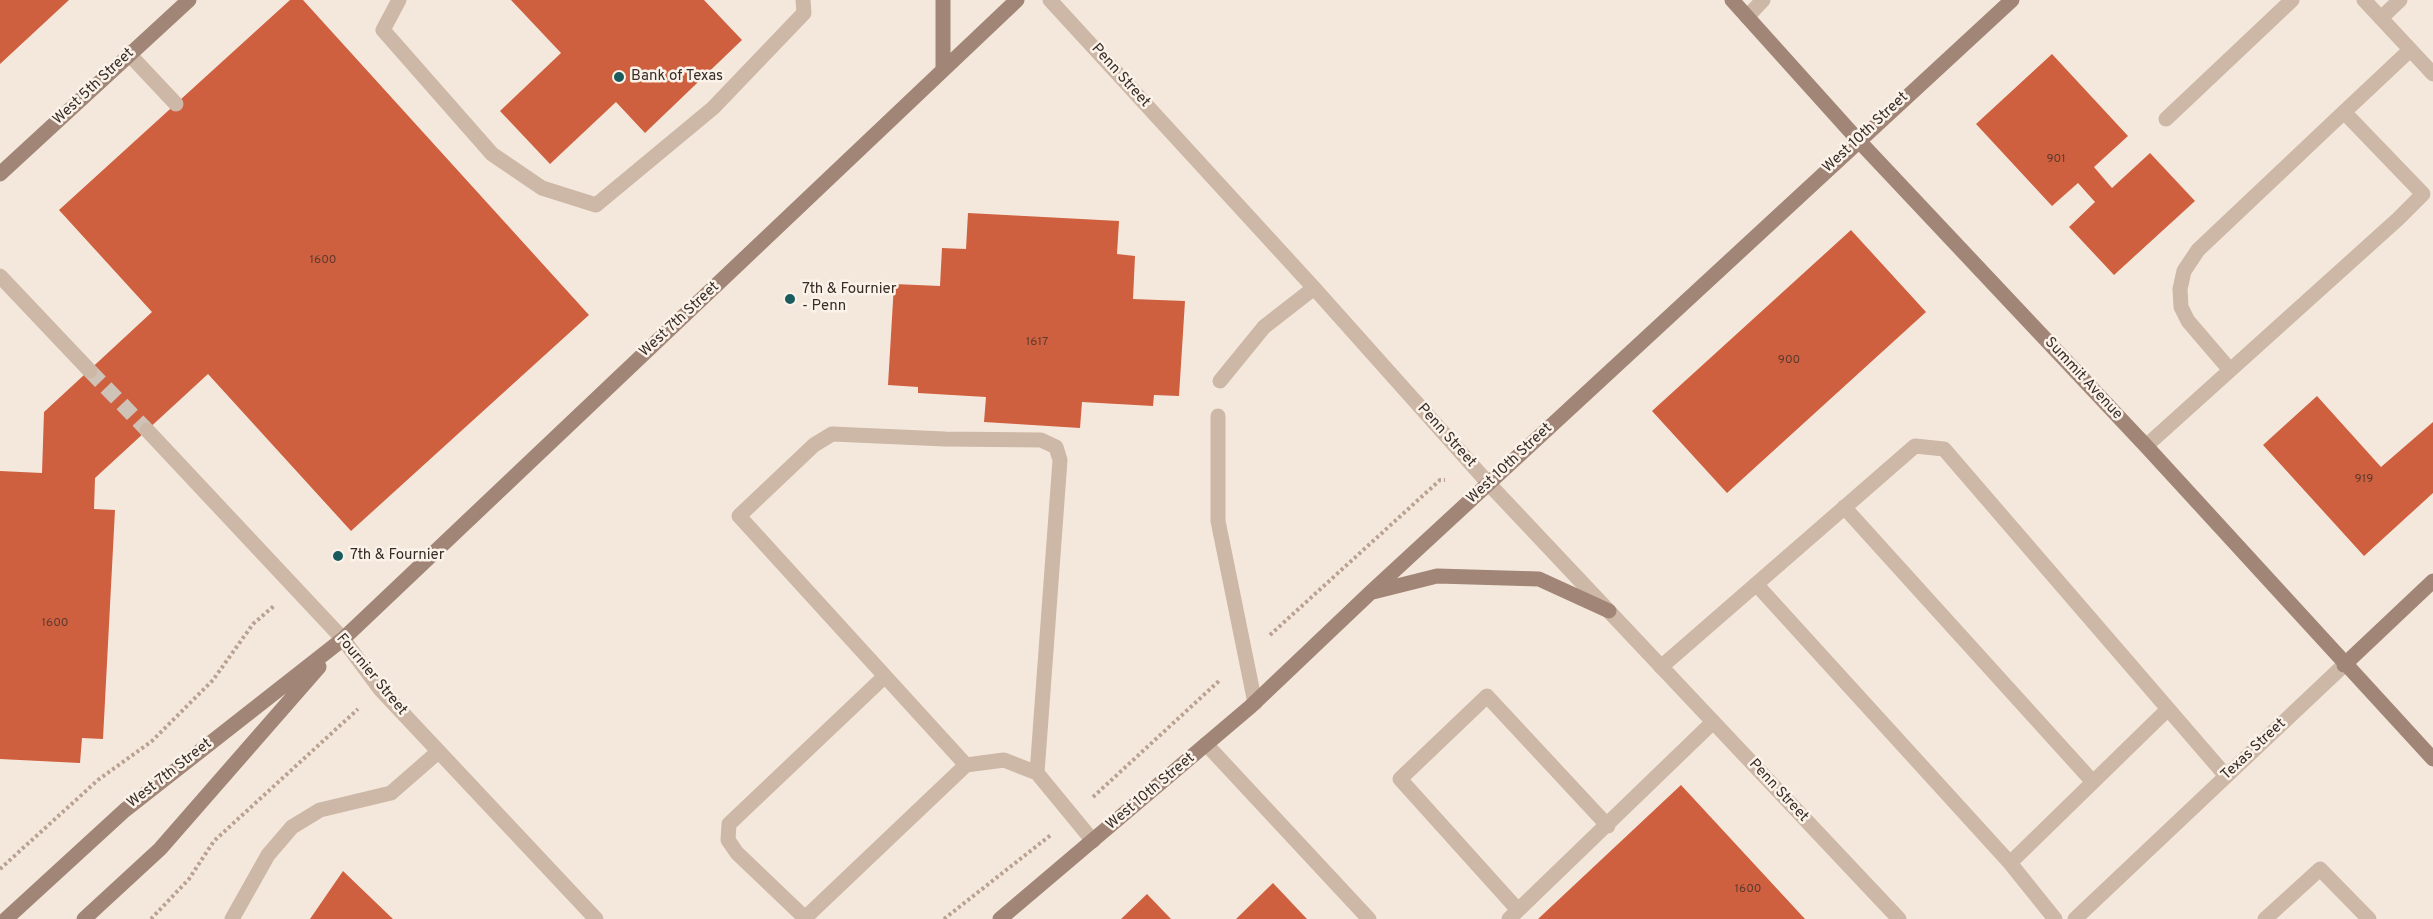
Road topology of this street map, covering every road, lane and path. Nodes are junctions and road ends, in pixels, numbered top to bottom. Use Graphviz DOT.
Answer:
graph roads {
  1 [pos="189,0"];
  2 [pos="399,0"];
  3 [pos="803,0"];
  4 [pos="943,0"];
  5 [pos="1017,0"];
  6 [pos="1050,0"];
  7 [pos="1732,0"];
  8 [pos="1763,0"];
  9 [pos="2012,0"];
  10 [pos="2292,0"];
  11 [pos="2364,0"];
  12 [pos="2400,0"];
  13 [pos="1747,17"];
  14 [pos="2381,18"];
  15 [pos="2410,50"];
  16 [pos="129,54"];
  17 [pos="943,70"];
  18 [pos="2433,74"];
  19 [pos="176,104"];
  20 [pos="2344,112"];
  21 [pos="2166,119"];
  22 [pos="1858,140"];
  23 [pos="0,174"];
  24 [pos="2428,190"];
  25 [pos="0,276"];
  26 [pos="1314,288"];
  27 [pos="2230,370"];
  28 [pos="90,371"];
  29 [pos="1220,381"];
  30 [pos="1218,416"];
  31 [pos="147,430"];
  32 [pos="2146,446"];
  33 [pos="1489,484"];
  34 [pos="1844,507"];
  35 [pos="2433,581"];
  36 [pos="1756,584"];
  37 [pos="295,589"];
  38 [pos="1370,592"];
  39 [pos="1609,611"];
  40 [pos="343,639"];
  41 [pos="1245,658"];
  42 [pos="2344,665"];
  43 [pos="1660,667"];
  44 [pos="884,677"];
  45 [pos="380,689"];
  46 [pos="1255,703"];
  47 [pos="2168,709"];
  48 [pos="1713,722"];
  49 [pos="1206,744"];
  50 [pos="438,752"];
  51 [pos="2433,759"];
  52 [pos="966,765"];
  53 [pos="1037,773"];
  54 [pos="2226,776"];
  55 [pos="2093,782"];
  56 [pos="1072,816"];
  57 [pos="1608,825"];
  58 [pos="1093,841"];
  59 [pos="2010,863"];
  60 [pos="0,869"];
  61 [pos="1513,915"];
  62 [pos="6,919"];
  63 [pos="84,919"];
  64 [pos="151,919"];
  65 [pos="232,919"];
  66 [pos="596,919"];
  67 [pos="806,919"];
  68 [pos="944,919"];
  69 [pos="1000,919"];
  70 [pos="1369,919"];
  71 [pos="1899,919"];
  72 [pos="2055,919"];
  73 [pos="2075,919"];
  74 [pos="2265,919"];
  75 [pos="2369,919"];
  1 -- 16 [label="main road, West 5th Street"];
  2 -- 3 [label="street"];
  4 -- 17 [label="main road"];
  5 -- 17 [label="main road, West 7th Street"];
  6 -- 26 [label="street, Penn Street"];
  7 -- 13 [label="main road, Summit Avenue"];
  8 -- 13 [label="street"];
  9 -- 22 [label="main road, West 10th Street"];
  10 -- 21 [label="street"];
  11 -- 14 [label="street"];
  12 -- 14 [label="street"];
  13 -- 22 [label="main road, Summit Avenue"];
  14 -- 15 [label="street"];
  15 -- 18 [label="street"];
  15 -- 20 [label="street"];
  16 -- 19 [label="street"];
  16 -- 23 [label="main road, West 5th Street"];
  17 -- 40 [label="main road, West 7th Street"];
  20 -- 24 [label="street"];
  20 -- 27 [label="street"];
  22 -- 32 [label="main road, Summit Avenue"];
  22 -- 33 [label="main road, West 10th Street"];
  24 -- 27 [label="street"];
  25 -- 28 [label="street"];
  26 -- 29 [label="street"];
  26 -- 33 [label="street, Penn Street"];
  27 -- 32 [label="street"];
  30 -- 41 [label="street"];
  31 -- 37 [label="street, Fournier Street"];
  32 -- 42 [label="main road, Summit Avenue"];
  33 -- 38 [label="main road, West 10th Street"];
  33 -- 39 [label="street, Penn Street"];
  33 -- 41 [label="path"];
  34 -- 36 [label="street"];
  34 -- 47 [label="street"];
  34 -- 55 [label="street"];
  35 -- 42 [label="main road, Texas Street"];
  36 -- 43 [label="street"];
  36 -- 59 [label="street"];
  37 -- 40 [label="street, Fournier Street"];
  37 -- 60 [label="path"];
  38 -- 39 [label="main road"];
  38 -- 46 [label="main road, West 10th Street"];
  39 -- 43 [label="street, Penn Street"];
  40 -- 45 [label="street, Fournier Street"];
  40 -- 62 [label="main road, West 7th Street"];
  40 -- 63 [label="main road, West 7th Street"];
  41 -- 46 [label="street"];
  41 -- 56 [label="path"];
  42 -- 51 [label="main road, Summit Avenue"];
  42 -- 54 [label="street, Texas Street"];
  43 -- 48 [label="street, Penn Street"];
  44 -- 52 [label="street"];
  44 -- 53 [label="street"];
  44 -- 67 [label="street"];
  45 -- 50 [label="street, Fournier Street"];
  45 -- 64 [label="path"];
  46 -- 49 [label="main road, West 10th Street"];
  47 -- 54 [label="street"];
  47 -- 55 [label="street"];
  48 -- 57 [label="street"];
  48 -- 71 [label="street, Penn Street"];
  49 -- 58 [label="main road, West 10th Street"];
  49 -- 70 [label="street"];
  50 -- 65 [label="street"];
  50 -- 66 [label="street, Fournier Street"];
  52 -- 53 [label="street"];
  52 -- 67 [label="street"];
  53 -- 56 [label="street"];
  54 -- 73 [label="street, Texas Street"];
  55 -- 59 [label="street"];
  56 -- 58 [label="street"];
  56 -- 68 [label="path"];
  57 -- 61 [label="street"];
  57 -- 61 [label="street"];
  58 -- 69 [label="main road, West 10th Street"];
  59 -- 72 [label="street"];
  74 -- 75 [label="street"];
}
